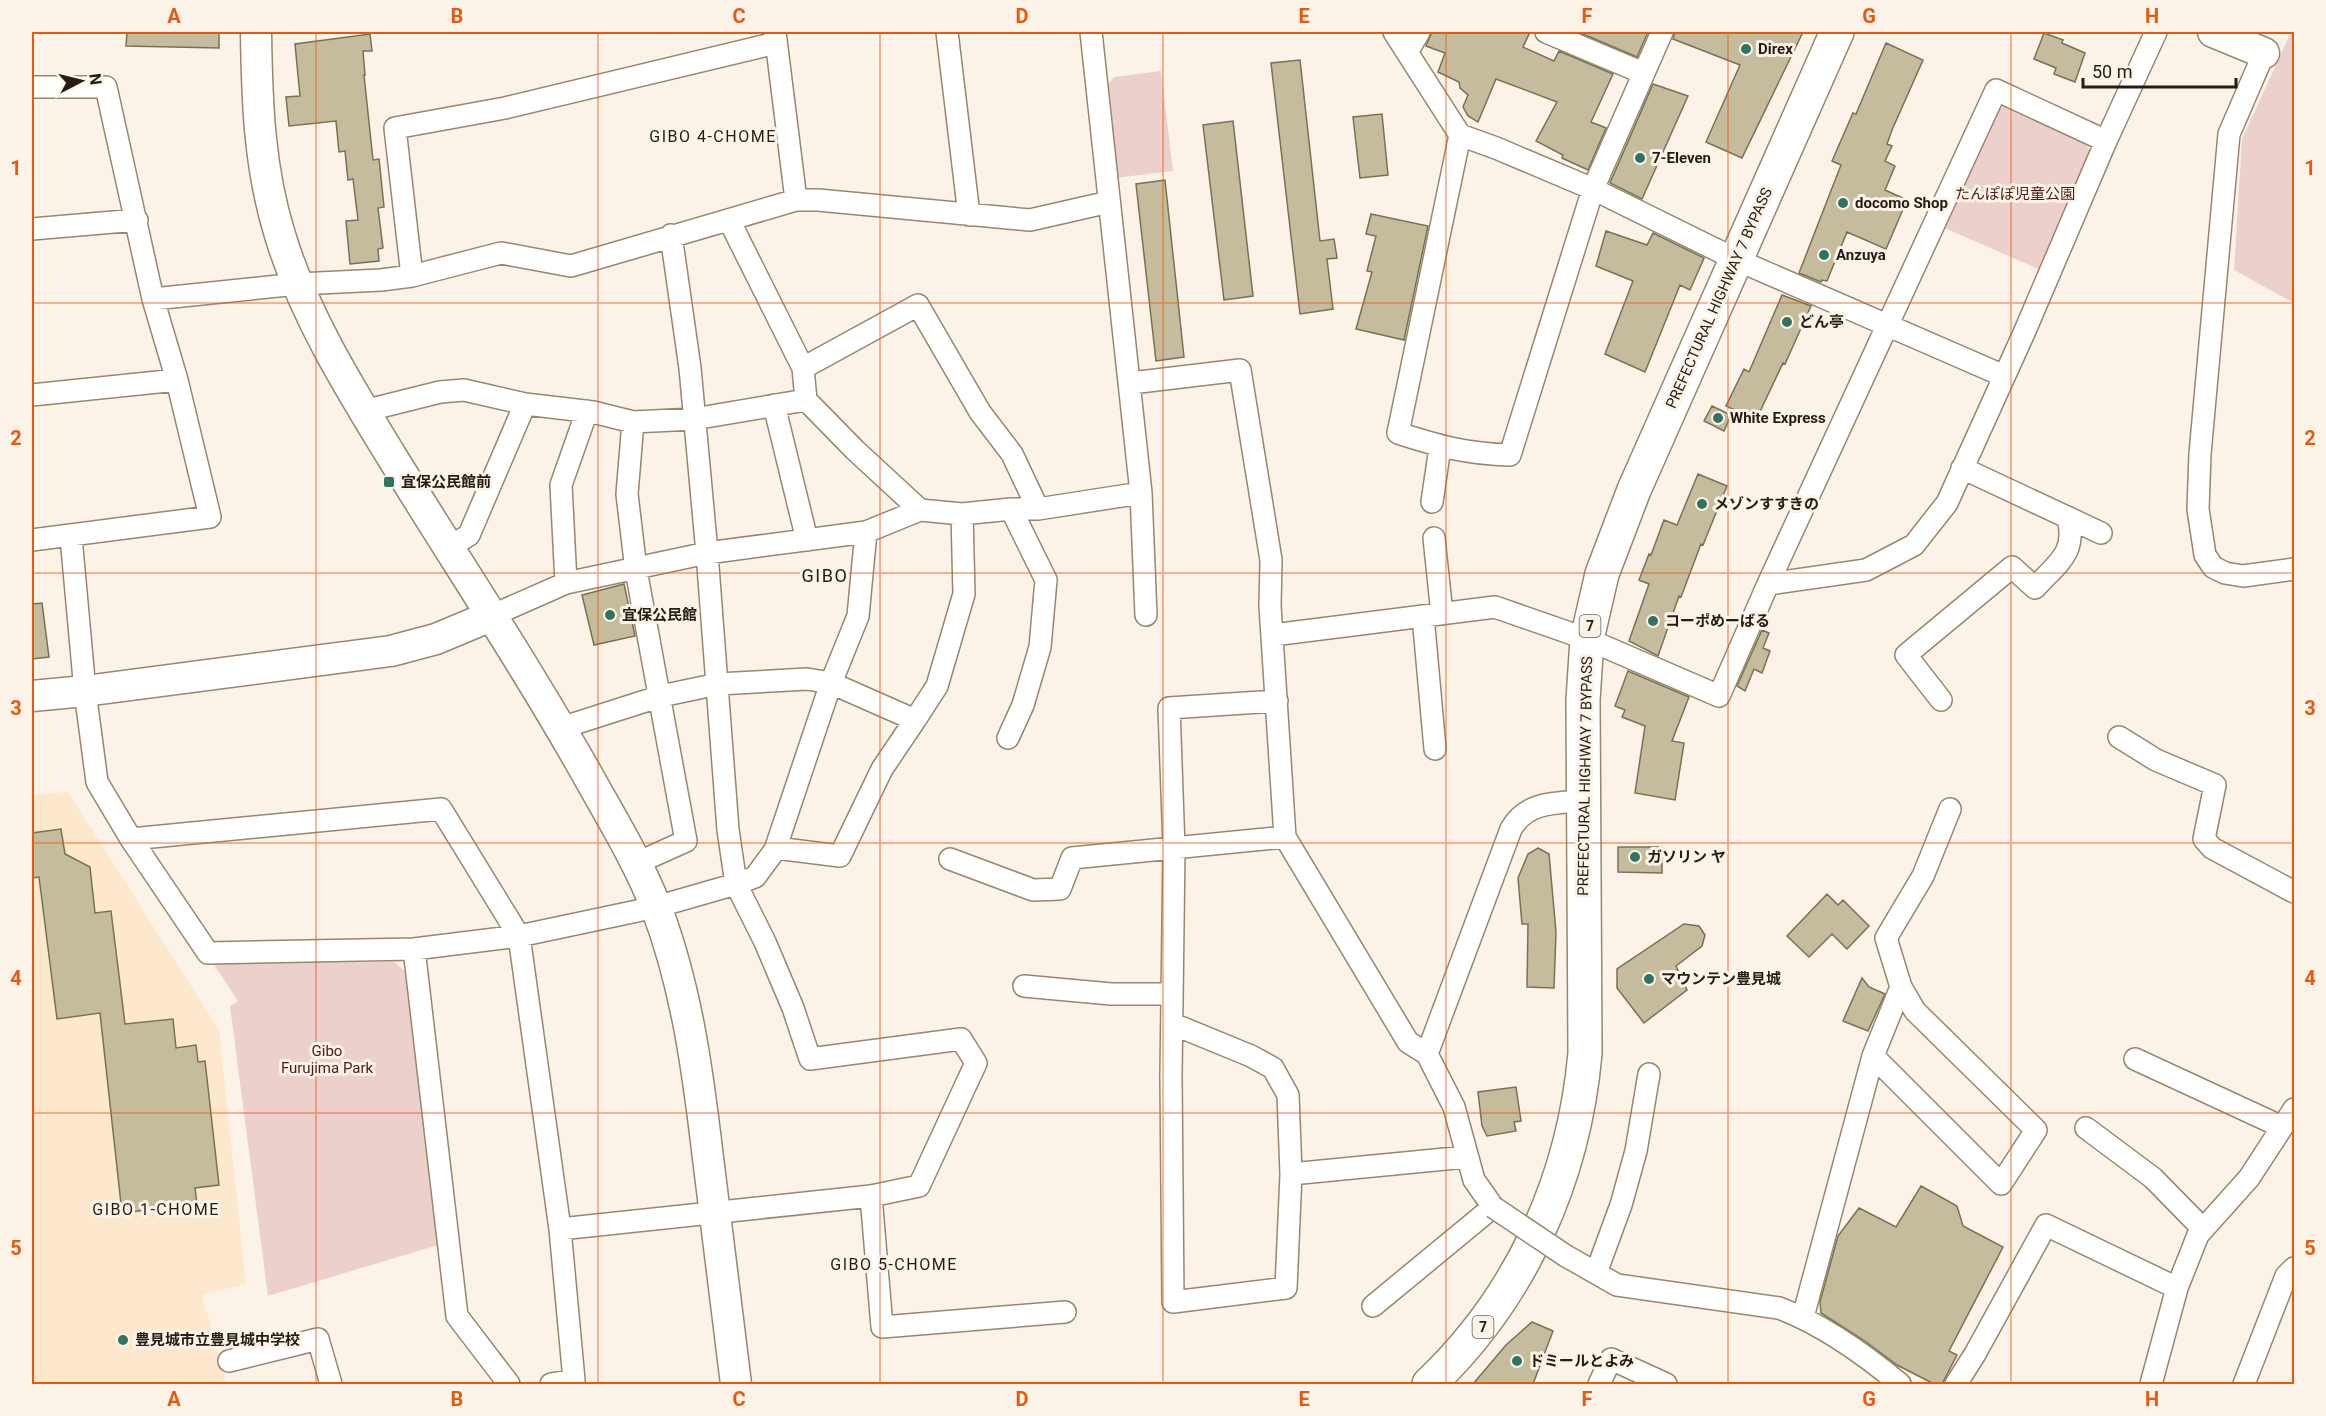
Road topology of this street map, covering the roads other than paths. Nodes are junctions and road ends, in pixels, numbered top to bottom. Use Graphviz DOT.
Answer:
graph roads {
  1 [pos="256,32"];
  2 [pos="947,32"];
  3 [pos="1091,32"];
  4 [pos="1394,32"];
  5 [pos="1419,32"];
  6 [pos="1546,32"];
  7 [pos="1662,32"];
  8 [pos="1837,32"];
  9 [pos="2156,32"];
  10 [pos="2213,32"];
  11 [pos="775,37"];
  12 [pos="1407,52"];
  13 [pos="2264,53"];
  14 [pos="1644,73"];
  15 [pos="32,87"];
  16 [pos="1460,135"];
  17 [pos="2106,141"];
  18 [pos="1593,189"];
  19 [pos="796,200"];
  20 [pos="1109,202"];
  21 [pos="969,215"];
  22 [pos="137,220"];
  23 [pos="729,220"];
  24 [pos="32,229"];
  25 [pos="671,235"];
  26 [pos="1736,259"];
  27 [pos="412,276"];
  28 [pos="298,284"];
  29 [pos="153,299"];
  30 [pos="1887,326"];
  31 [pos="803,369"];
  32 [pos="2004,376"];
  33 [pos="177,380"];
  34 [pos="1131,383"];
  35 [pos="32,395"];
  36 [pos="806,400"];
  37 [pos="525,404"];
  38 [pos="774,405"];
  39 [pos="364,411"];
  40 [pos="586,411"];
  41 [pos="694,419"];
  42 [pos="633,422"];
  43 [pos="1440,447"];
  44 [pos="1962,468"];
  45 [pos="1141,493"];
  46 [pos="1432,502"];
  47 [pos="1011,509"];
  48 [pos="1038,509"];
  49 [pos="920,510"];
  50 [pos="962,514"];
  51 [pos="2068,518"];
  52 [pos="866,532"];
  53 [pos="2101,533"];
  54 [pos="70,537"];
  55 [pos="1434,538"];
  56 [pos="32,540"];
  57 [pos="807,540"];
  58 [pos="448,548"];
  59 [pos="707,553"];
  60 [pos="2295,569"];
  61 [pos="636,570"];
  62 [pos="566,583"];
  63 [pos="1768,584"];
  64 [pos="1146,615"];
  65 [pos="1432,615"];
  66 [pos="491,616"];
  67 [pos="1273,635"];
  68 [pos="1587,639"];
  69 [pos="831,683"];
  70 [pos="718,684"];
  71 [pos="85,691"];
  72 [pos="32,696"];
  73 [pos="661,696"];
  74 [pos="1941,700"];
  75 [pos="1277,701"];
  76 [pos="915,720"];
  77 [pos="561,728"];
  78 [pos="2120,737"];
  79 [pos="1008,738"];
  80 [pos="1435,749"];
  81 [pos="1582,801"];
  82 [pos="1950,808"];
  83 [pos="1285,837"];
  84 [pos="131,839"];
  85 [pos="776,848"];
  86 [pos="1174,848"];
  87 [pos="950,859"];
  88 [pos="637,863"];
  89 [pos="736,884"];
  90 [pos="2295,892"];
  91 [pos="656,906"];
  92 [pos="519,936"];
  93 [pos="414,949"];
  94 [pos="1024,986"];
  95 [pos="1901,987"];
  96 [pos="1172,994"];
  97 [pos="1173,1024"];
  98 [pos="1427,1054"];
  99 [pos="1873,1056"];
  100 [pos="2135,1059"];
  101 [pos="1648,1074"];
  102 [pos="2295,1109"];
  103 [pos="2282,1127"];
  104 [pos="2086,1128"];
  105 [pos="1466,1157"];
  106 [pos="1291,1174"];
  107 [pos="871,1196"];
  108 [pos="1493,1207"];
  109 [pos="715,1212"];
  110 [pos="560,1229"];
  111 [pos="2203,1229"];
  112 [pos="1596,1273"];
  113 [pos="2292,1274"];
  114 [pos="2177,1288"];
  115 [pos="1373,1306"];
  116 [pos="1065,1312"];
  117 [pos="1803,1317"];
  118 [pos="229,1362"];
  119 [pos="330,1384"];
  120 [pos="509,1384"];
  121 [pos="551,1384"];
  122 [pos="736,1384"];
  123 [pos="1429,1384"];
  124 [pos="1599,1384"];
  125 [pos="1666,1384"];
  126 [pos="1900,1384"];
  127 [pos="1958,1384"];
  128 [pos="2151,1384"];
  129 [pos="2244,1384"];
  1 -- 28 [label="street"];
  2 -- 21 [label="street"];
  3 -- 20 [label="street"];
  4 -- 12 [label="street"];
  5 -- 12 [label="street"];
  6 -- 14 [label="street"];
  7 -- 14 [label="street"];
  8 -- 26 [label="main road, PREFECTURAL HIGHWAY 7 BYPASS / 7"];
  9 -- 17 [label="street"];
  10 -- 13 [label="street"];
  11 -- 19 [label="street"];
  11 -- 27 [label="street"];
  12 -- 16 [label="street"];
  13 -- 60 [label="street"];
  14 -- 18 [label="street"];
  15 -- 22 [label="street"];
  16 -- 18 [label="street"];
  16 -- 43 [label="street"];
  17 -- 30 [label="street"];
  17 -- 32 [label="street"];
  18 -- 26 [label="street"];
  18 -- 43 [label="street"];
  19 -- 21 [label="street"];
  19 -- 23 [label="street"];
  20 -- 21 [label="street"];
  20 -- 34 [label="street"];
  22 -- 24 [label="street"];
  22 -- 29 [label="street"];
  23 -- 25 [label="street"];
  23 -- 31 [label="street"];
  25 -- 27 [label="street"];
  25 -- 41 [label="street"];
  26 -- 30 [label="street"];
  26 -- 68 [label="main road, PREFECTURAL HIGHWAY 7 BYPASS / 7"];
  27 -- 28 [label="street"];
  28 -- 29 [label="street"];
  28 -- 39 [label="street"];
  29 -- 33 [label="street"];
  30 -- 32 [label="street"];
  30 -- 63 [label="street"];
  31 -- 36 [label="street"];
  31 -- 48 [label="street"];
  32 -- 44 [label="street"];
  33 -- 35 [label="street"];
  33 -- 54 [label="street"];
  34 -- 45 [label="street"];
  34 -- 67 [label="street"];
  36 -- 38 [label="street"];
  36 -- 49 [label="street"];
  37 -- 39 [label="street"];
  37 -- 40 [label="street"];
  37 -- 58 [label="street"];
  38 -- 41 [label="street"];
  38 -- 57 [label="street"];
  39 -- 58 [label="street"];
  40 -- 42 [label="street"];
  40 -- 62 [label="street"];
  41 -- 42 [label="street"];
  41 -- 59 [label="street"];
  42 -- 61 [label="street"];
  43 -- 46 [label="street"];
  44 -- 51 [label="street"];
  44 -- 63 [label="street"];
  45 -- 48 [label="street"];
  45 -- 64 [label="street"];
  47 -- 48 [label="street"];
  47 -- 50 [label="street"];
  47 -- 79 [label="street"];
  49 -- 50 [label="street"];
  49 -- 52 [label="street"];
  50 -- 76 [label="street"];
  51 -- 53 [label="street"];
  51 -- 74 [label="street"];
  52 -- 57 [label="street"];
  52 -- 69 [label="street"];
  54 -- 56 [label="street"];
  54 -- 71 [label="street"];
  55 -- 65 [label="street"];
  57 -- 59 [label="street"];
  58 -- 66 [label="street"];
  59 -- 61 [label="street"];
  59 -- 70 [label="street"];
  61 -- 62 [label="street"];
  61 -- 73 [label="street"];
  62 -- 66 [label="street"];
  63 -- 68 [label="street"];
  65 -- 67 [label="street"];
  65 -- 68 [label="street"];
  65 -- 80 [label="street"];
  66 -- 71 [label="street"];
  66 -- 77 [label="street"];
  67 -- 75 [label="street"];
  68 -- 81 [label="main road, PREFECTURAL HIGHWAY 7 BYPASS / 7"];
  69 -- 70 [label="street"];
  69 -- 76 [label="street"];
  69 -- 85 [label="street"];
  70 -- 73 [label="street"];
  70 -- 89 [label="street"];
  71 -- 72 [label="street"];
  71 -- 84 [label="street"];
  73 -- 77 [label="street"];
  73 -- 88 [label="street"];
  75 -- 83 [label="street"];
  75 -- 86 [label="street"];
  76 -- 85 [label="street"];
  77 -- 88 [label="street"];
  78 -- 90 [label="street"];
  81 -- 98 [label="street"];
  81 -- 123 [label="main road, PREFECTURAL HIGHWAY 7 BYPASS / 7"];
  82 -- 95 [label="street"];
  83 -- 86 [label="street"];
  83 -- 98 [label="street"];
  84 -- 92 [label="street"];
  84 -- 93 [label="street"];
  85 -- 89 [label="street"];
  86 -- 87 [label="street"];
  86 -- 96 [label="street"];
  88 -- 91 [label="street"];
  89 -- 91 [label="street"];
  89 -- 107 [label="street"];
  91 -- 92 [label="street"];
  91 -- 109 [label="street"];
  92 -- 93 [label="street"];
  92 -- 110 [label="street"];
  93 -- 120 [label="street"];
  94 -- 96 [label="street"];
  95 -- 99 [label="street"];
  95 -- 99 [label="street"];
  96 -- 97 [label="street"];
  97 -- 106 [label="street"];
  97 -- 106 [label="street"];
  98 -- 105 [label="street"];
  99 -- 117 [label="street"];
  100 -- 103 [label="street"];
  101 -- 112 [label="street"];
  102 -- 103 [label="street"];
  103 -- 111 [label="street"];
  104 -- 111 [label="street"];
  105 -- 106 [label="street"];
  105 -- 108 [label="street"];
  107 -- 109 [label="street"];
  107 -- 116 [label="street"];
  108 -- 112 [label="street, bridge"];
  108 -- 115 [label="street"];
  109 -- 110 [label="street"];
  109 -- 122 [label="street"];
  110 -- 121 [label="street"];
  111 -- 114 [label="street"];
  112 -- 117 [label="street"];
  113 -- 129 [label="street"];
  114 -- 127 [label="street"];
  114 -- 128 [label="street"];
  117 -- 126 [label="street"];
  118 -- 119 [label="street"];
  124 -- 125 [label="street"];
}
